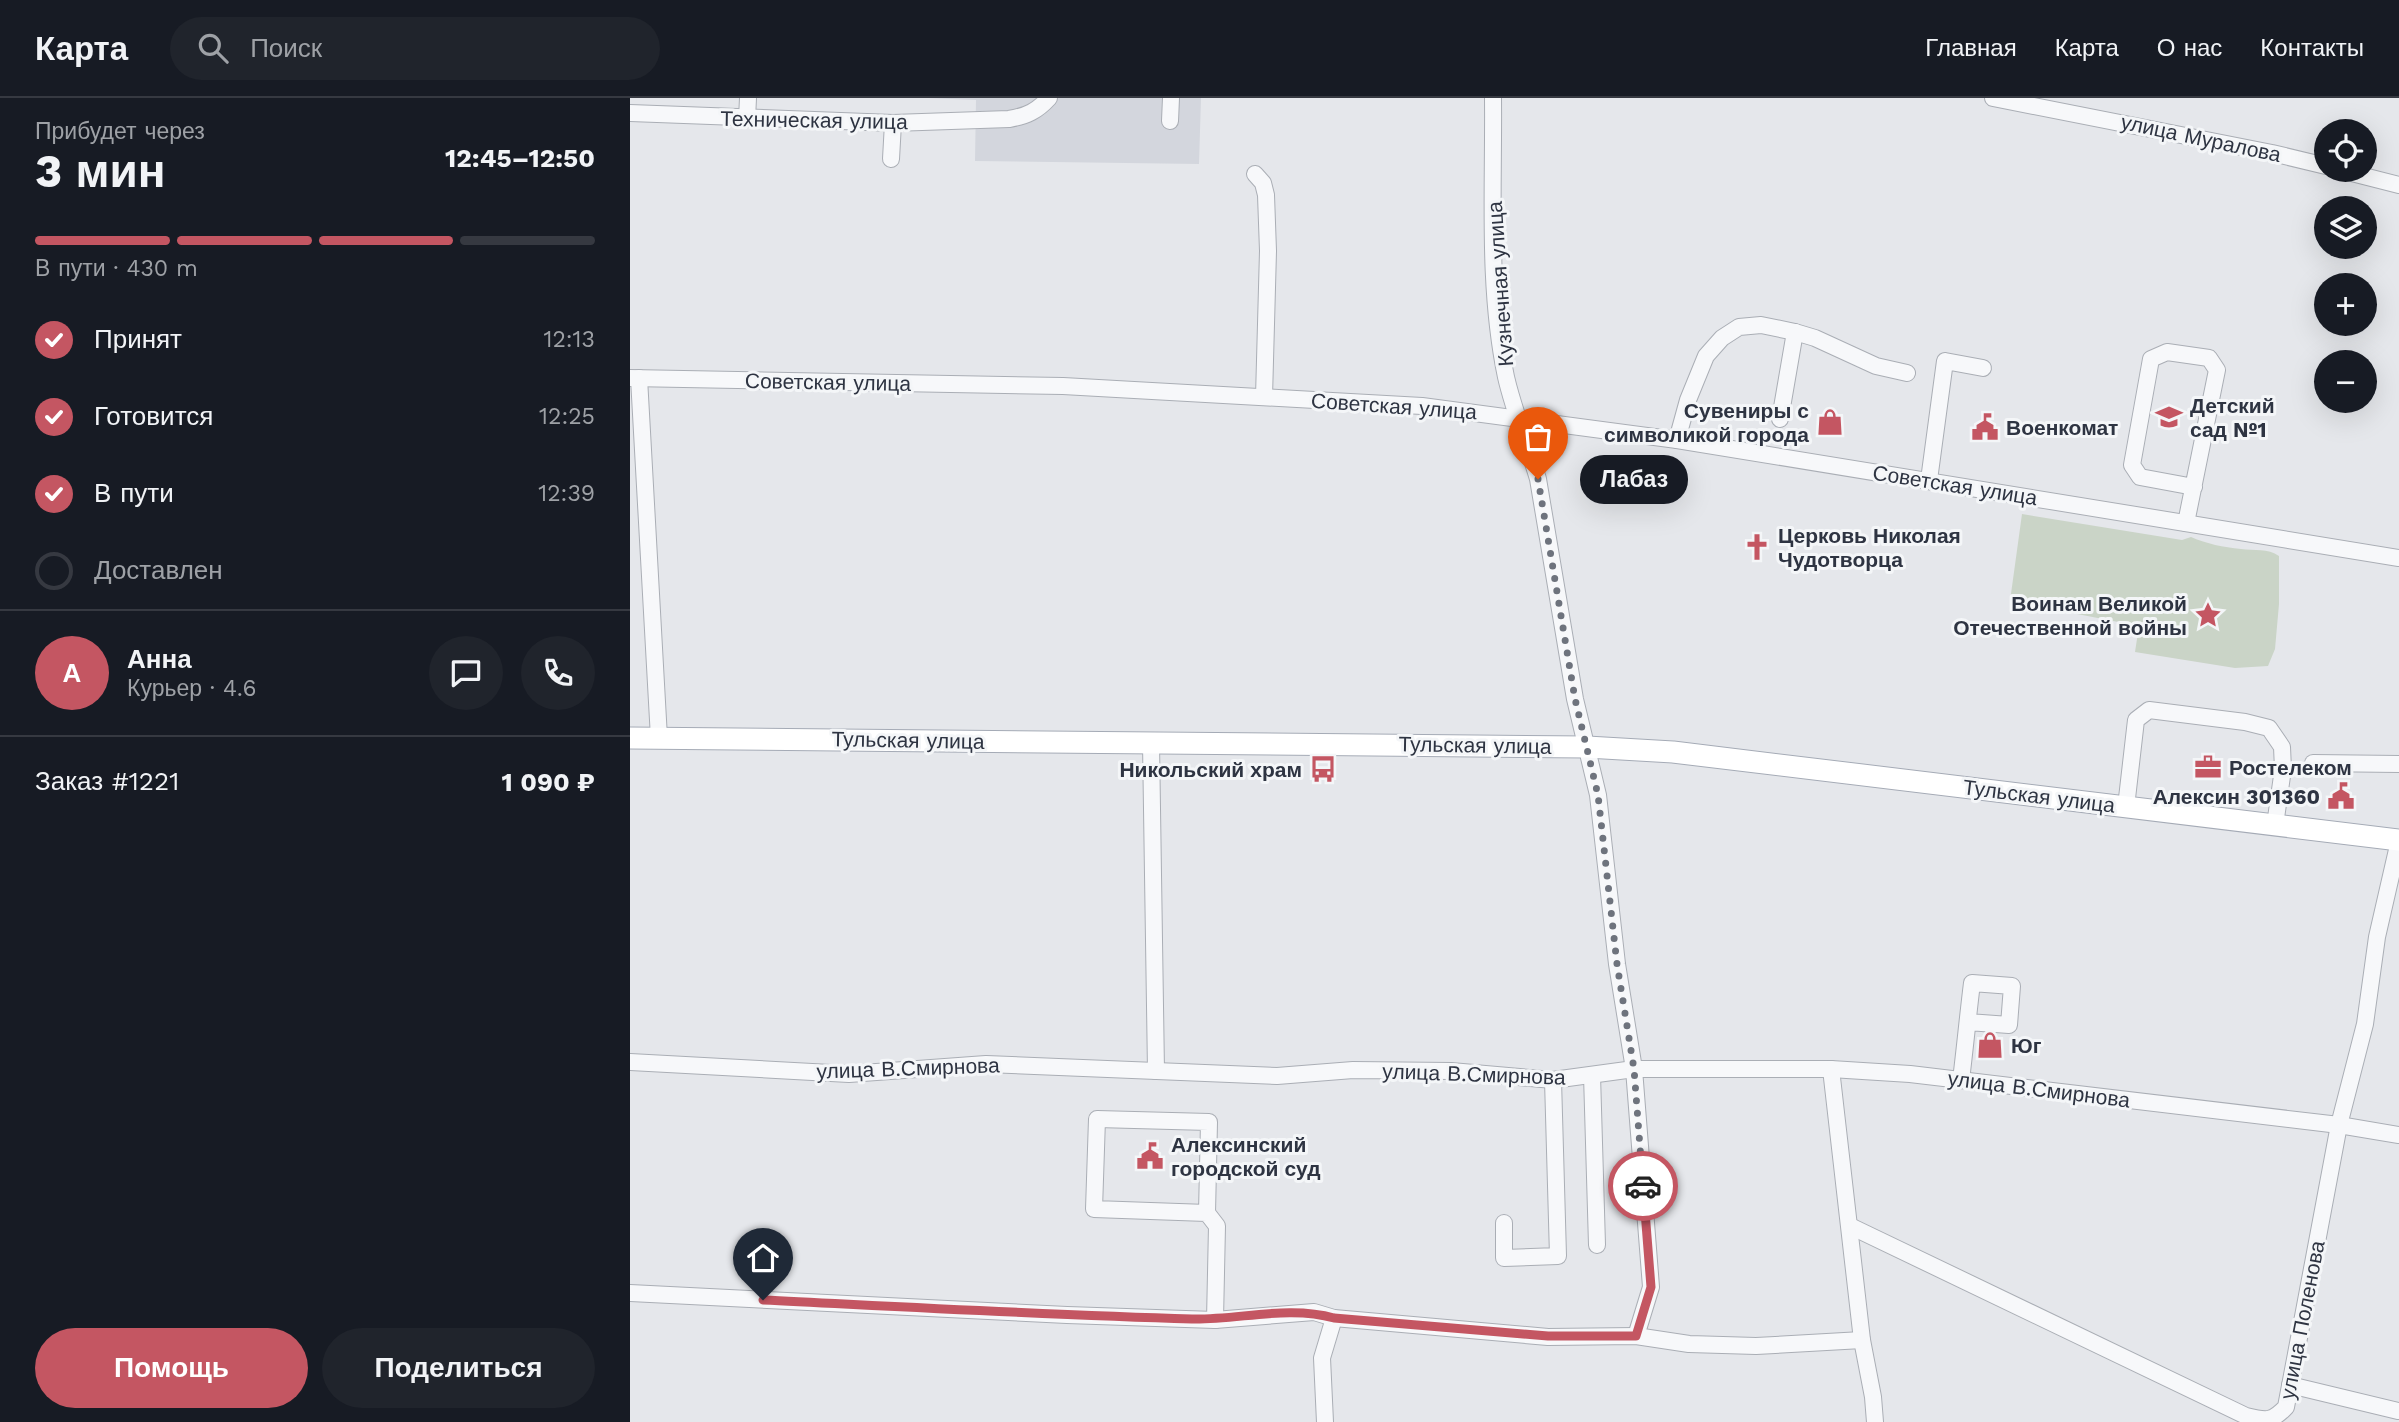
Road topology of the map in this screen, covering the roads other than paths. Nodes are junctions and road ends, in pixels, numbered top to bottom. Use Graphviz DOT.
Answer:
graph roads {
  1 [pos="748,98"];
  2 [pos="1049,98"];
  3 [pos="1171,98"];
  4 [pos="1493,98"];
  5 [pos="1993,98"];
  6 [pos="630,113"];
  7 [pos="747,119"];
  8 [pos="1170,121"];
  9 [pos="893,123"];
  10 [pos="891,159"];
  11 [pos="2314,163"];
  12 [pos="1255,174"];
  13 [pos="2377,179"];
  14 [pos="2399,185"];
  15 [pos="1795,332"];
  16 [pos="1983,368"];
  17 [pos="1907,373"];
  18 [pos="635,378"];
  19 [pos="1265,397"];
  20 [pos="1516,417"];
  21 [pos="1780,419"];
  22 [pos="1677,440"];
  23 [pos="1928,480"];
  24 [pos="2194,487"];
  25 [pos="2186,523"];
  26 [pos="2399,558"];
  27 [pos="630,737"];
  28 [pos="659,738"];
  29 [pos="1151,743"];
  30 [pos="1587,747"];
  31 [pos="2313,763"];
  32 [pos="2399,764"];
  33 [pos="2126,807"];
  34 [pos="2276,825"];
  35 [pos="2399,840"];
  36 [pos="1968,1022"];
  37 [pos="630,1062"];
  38 [pos="1634,1069"];
  39 [pos="1831,1069"];
  40 [pos="1156,1071"];
  41 [pos="1592,1075"];
  42 [pos="1553,1080"];
  43 [pos="1961,1080"];
  44 [pos="2339,1125"];
  45 [pos="2399,1135"];
  46 [pos="1207,1213"];
  47 [pos="1504,1223"];
  48 [pos="1850,1226"];
  49 [pos="1597,1245"];
  50 [pos="630,1293"];
  51 [pos="1334,1318"];
  52 [pos="1215,1320"];
  53 [pos="1636,1336"];
  54 [pos="1862,1340"];
  55 [pos="2290,1385"];
  56 [pos="2398,1411"];
  57 [pos="1325,1422"];
  58 [pos="1875,1422"];
  1 -- 7 [label="street"];
  2 -- 9 [label="street, Техническая улица"];
  3 -- 8 [label="street"];
  4 -- 20 [label="street, Кузнечная улица"];
  5 -- 11 [label="street, улица Муралова"];
  6 -- 7 [label="street, Техническая улица"];
  7 -- 9 [label="street, Техническая улица"];
  9 -- 10 [label="street"];
  12 -- 19 [label="street"];
  13 -- 14 [label="street"];
  15 -- 17 [label="street"];
  15 -- 21 [label="street"];
  15 -- 22 [label="street"];
  16 -- 23 [label="street"];
  18 -- 19 [label="street, Советская улица"];
  18 -- 28 [label="street"];
  19 -- 20 [label="street, Советская улица"];
  20 -- 22 [label="street, Советская улица"];
  20 -- 30 [label="street, Кузнечная улица"];
  22 -- 23 [label="street, Советская улица"];
  23 -- 25 [label="street, Советская улица"];
  24 -- 24 [label="street"];
  24 -- 25 [label="street"];
  25 -- 26 [label="street, Советская улица"];
  27 -- 28 [label="main road, Тульская улица"];
  28 -- 29 [label="main road, Тульская улица"];
  29 -- 30 [label="main road, Тульская улица"];
  29 -- 40 [label="street"];
  30 -- 33 [label="main road, Тульская улица"];
  30 -- 38 [label="street, Кузнечная улица"];
  31 -- 32 [label="street"];
  33 -- 34 [label="main road, Тульская улица"];
  33 -- 34 [label="street"];
  34 -- 35 [label="main road, Тульская улица"];
  35 -- 44 [label="street, улица Поленова"];
  36 -- 43 [label="street"];
  37 -- 40 [label="street, улица В.Смирнова"];
  38 -- 39 [label="street, улица В.Смирнова"];
  38 -- 41 [label="street, улица В.Смирнова"];
  38 -- 53 [label="street, Кузнечная улица"];
  39 -- 43 [label="street, улица В.Смирнова"];
  39 -- 48 [label="street"];
  40 -- 42 [label="street, улица В.Смирнова"];
  41 -- 42 [label="street, улица В.Смирнова"];
  41 -- 49 [label="street"];
  42 -- 47 [label="street"];
  43 -- 44 [label="street, улица В.Смирнова"];
  44 -- 45 [label="street, улица В.Смирнова"];
  44 -- 55 [label="street, улица Поленова"];
  46 -- 46 [label="street"];
  46 -- 52 [label="street"];
  48 -- 54 [label="street"];
  48 -- 55 [label="street, улица Поленова"];
  50 -- 52 [label="street"];
  51 -- 52 [label="street"];
  51 -- 53 [label="street"];
  51 -- 57 [label="street"];
  53 -- 54 [label="street"];
  54 -- 58 [label="street"];
  55 -- 56 [label="street"];
}
